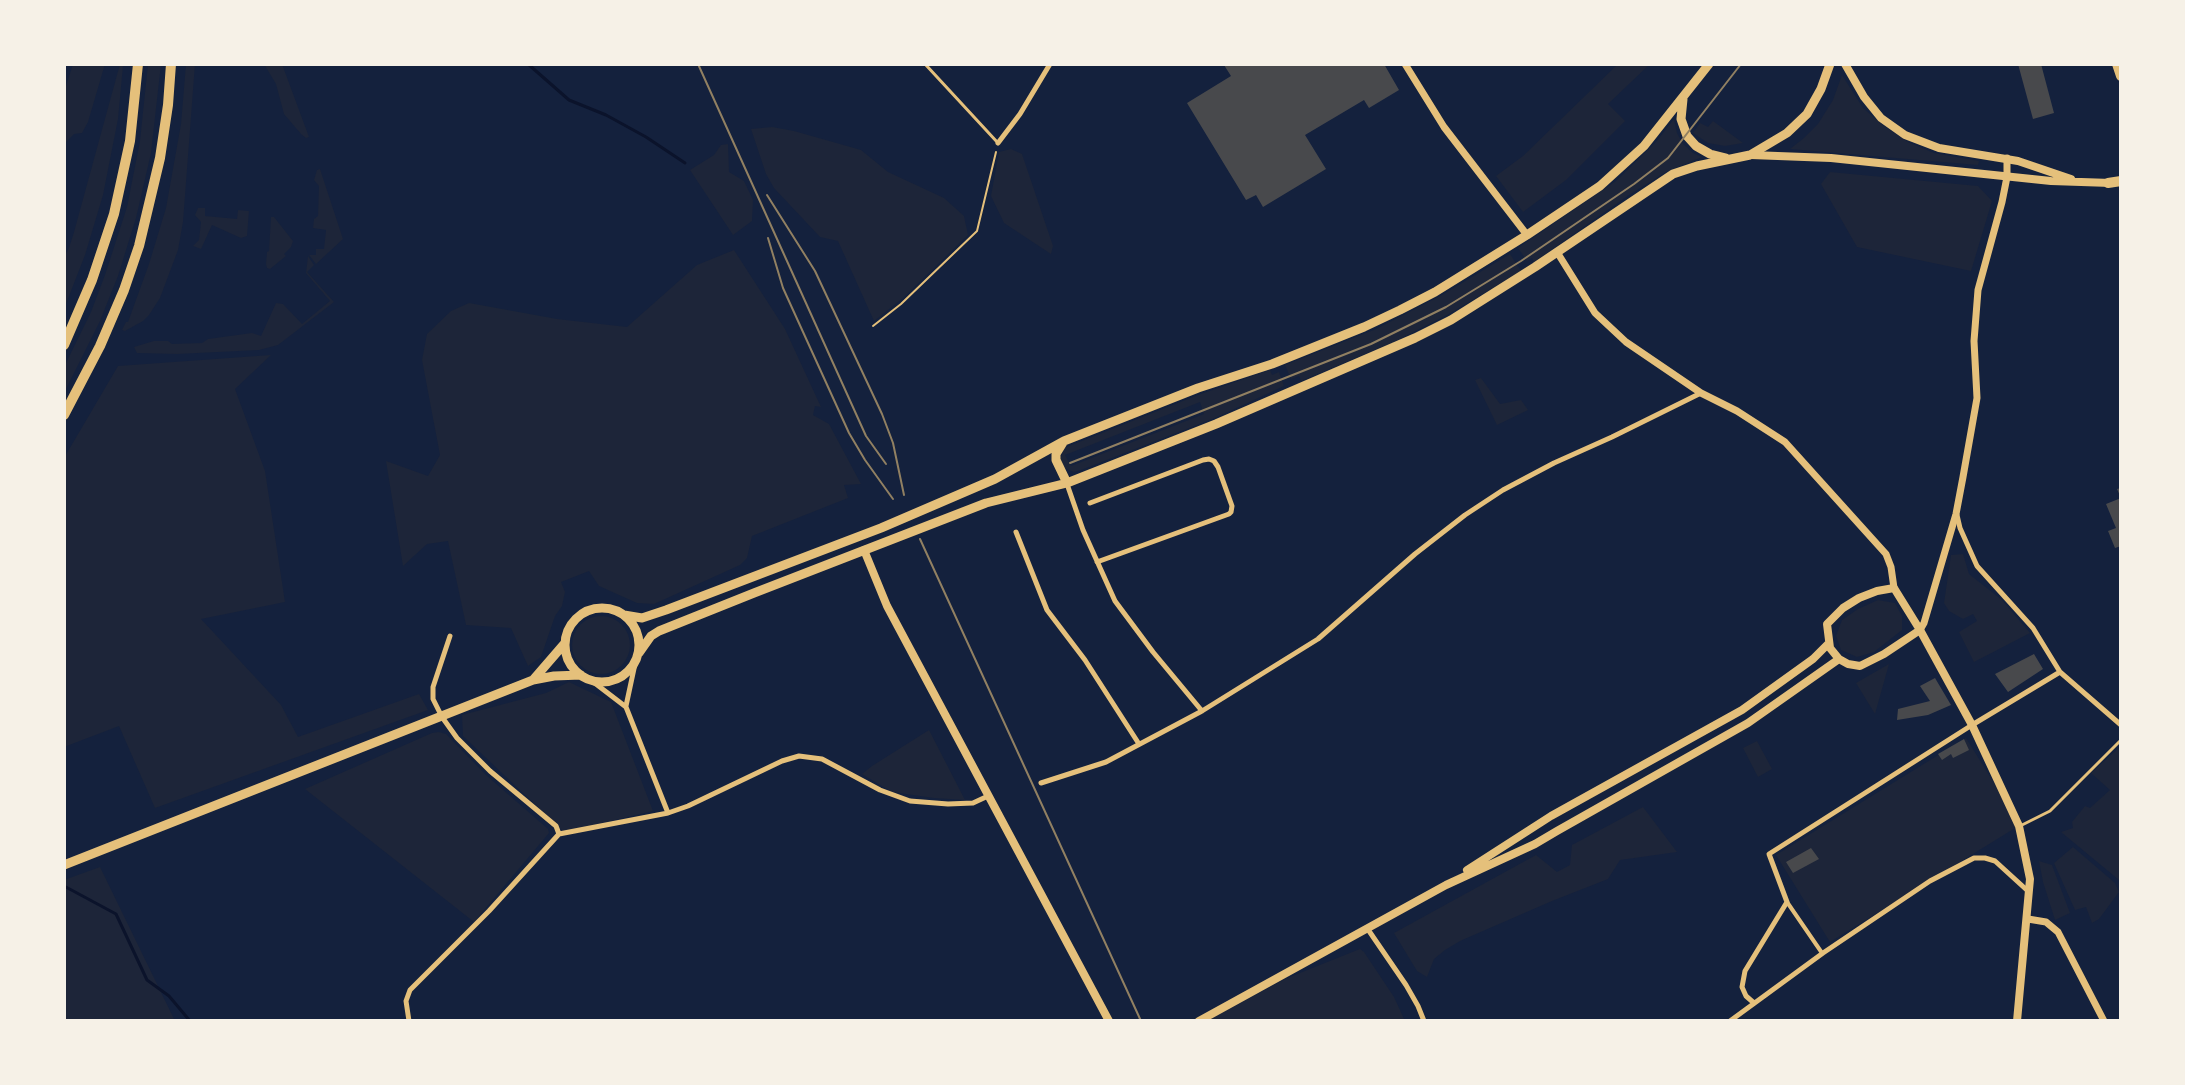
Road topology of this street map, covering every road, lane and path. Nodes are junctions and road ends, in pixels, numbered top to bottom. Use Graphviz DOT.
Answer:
graph roads {
  1 [pos="138,64"];
  2 [pos="171,64"];
  3 [pos="925,64"];
  4 [pos="1050,64"];
  5 [pos="1405,64"];
  6 [pos="1709,64"];
  7 [pos="1830,64"];
  8 [pos="1845,64"];
  9 [pos="2117,64"];
  10 [pos="2121,76"];
  11 [pos="1683,99"];
  12 [pos="998,143"];
  13 [pos="1750,155"];
  14 [pos="1729,158"];
  15 [pos="2007,158"];
  16 [pos="2007,177"];
  17 [pos="2076,181"];
  18 [pos="2121,182"];
  19 [pos="2108,183"];
  20 [pos="1527,235"];
  21 [pos="1557,252"];
  22 [pos="873,326"];
  23 [pos="64,345"];
  24 [pos="1701,393"];
  25 [pos="64,415"];
  26 [pos="1064,441"];
  27 [pos="1067,483"];
  28 [pos="1090,503"];
  29 [pos="1956,514"];
  30 [pos="1016,532"];
  31 [pos="859,536"];
  32 [pos="864,550"];
  33 [pos="1097,562"];
  34 [pos="1894,588"];
  35 [pos="624,615"];
  36 [pos="1920,630"];
  37 [pos="450,636"];
  38 [pos="565,643"];
  39 [pos="1828,644"];
  40 [pos="639,653"];
  41 [pos="1839,659"];
  42 [pos="635,664"];
  43 [pos="2060,672"];
  44 [pos="581,675"];
  45 [pos="533,680"];
  46 [pos="592,681"];
  47 [pos="626,707"];
  48 [pos="1202,711"];
  49 [pos="442,717"];
  50 [pos="1972,725"];
  51 [pos="2121,725"];
  52 [pos="2121,740"];
  53 [pos="1139,744"];
  54 [pos="1041,783"];
  55 [pos="989,796"];
  56 [pos="668,813"];
  57 [pos="2019,826"];
  58 [pos="559,834"];
  59 [pos="64,865"];
  60 [pos="1446,885"];
  61 [pos="2030,893"];
  62 [pos="1787,902"];
  63 [pos="2028,919"];
  64 [pos="1367,927"];
  65 [pos="1823,953"];
  66 [pos="1754,1003"];
  67 [pos="409,1021"];
  68 [pos="1109,1021"];
  69 [pos="1199,1021"];
  70 [pos="1424,1021"];
  71 [pos="1730,1021"];
  72 [pos="2017,1021"];
  73 [pos="2104,1021"];
  1 -- 23 [label="highway"];
  2 -- 25 [label="highway"];
  3 -- 12 [label="lane"];
  4 -- 12 [label="street"];
  5 -- 20 [label="street"];
  6 -- 11 [label="main road"];
  7 -- 13 [label="main road"];
  8 -- 15 [label="main road"];
  9 -- 10 [label="highway"];
  11 -- 14 [label="main road"];
  11 -- 20 [label="main road"];
  12 -- 22 [label="path"];
  13 -- 14 [label="main road"];
  13 -- 16 [label="main road"];
  14 -- 21 [label="main road"];
  15 -- 16 [label="street"];
  15 -- 17 [label="main road"];
  16 -- 17 [label="main road"];
  16 -- 29 [label="street"];
  17 -- 19 [label="main road"];
  18 -- 19 [label="highway"];
  20 -- 26 [label="main road"];
  21 -- 24 [label="street"];
  21 -- 27 [label="main road"];
  24 -- 34 [label="street"];
  24 -- 48 [label="street"];
  26 -- 27 [label="main road"];
  26 -- 31 [label="main road"];
  27 -- 32 [label="main road"];
  27 -- 33 [label="street"];
  28 -- 33 [label="street"];
  29 -- 36 [label="street"];
  29 -- 43 [label="street"];
  30 -- 53 [label="street"];
  31 -- 32 [label="main road"];
  31 -- 35 [label="main road"];
  32 -- 40 [label="main road"];
  32 -- 55 [label="main road"];
  33 -- 48 [label="street"];
  34 -- 36 [label="main road"];
  34 -- 39 [label="main road"];
  35 -- 38 [label="main road"];
  35 -- 40 [label="main road"];
  36 -- 41 [label="main road"];
  36 -- 50 [label="main road"];
  37 -- 49 [label="street"];
  38 -- 44 [label="main road"];
  38 -- 45 [label="main road"];
  39 -- 41 [label="main road"];
  39 -- 60 [label="main road"];
  40 -- 42 [label="main road"];
  41 -- 60 [label="main road"];
  42 -- 46 [label="main road"];
  42 -- 47 [label="street"];
  43 -- 50 [label="street"];
  43 -- 51 [label="street"];
  44 -- 45 [label="main road"];
  44 -- 46 [label="main road"];
  45 -- 49 [label="main road"];
  46 -- 47 [label="street"];
  47 -- 56 [label="street"];
  48 -- 53 [label="street"];
  49 -- 58 [label="street"];
  49 -- 59 [label="main road"];
  50 -- 57 [label="main road"];
  50 -- 62 [label="street"];
  52 -- 57 [label="lane"];
  53 -- 54 [label="street"];
  55 -- 56 [label="street"];
  55 -- 68 [label="main road"];
  56 -- 58 [label="street"];
  57 -- 61 [label="main road"];
  58 -- 67 [label="street"];
  60 -- 64 [label="main road"];
  61 -- 63 [label="main road"];
  61 -- 65 [label="street"];
  62 -- 65 [label="street"];
  62 -- 66 [label="street"];
  63 -- 72 [label="main road"];
  63 -- 73 [label="street"];
  64 -- 69 [label="main road"];
  64 -- 70 [label="street"];
  65 -- 66 [label="street"];
  66 -- 71 [label="street"];
}
